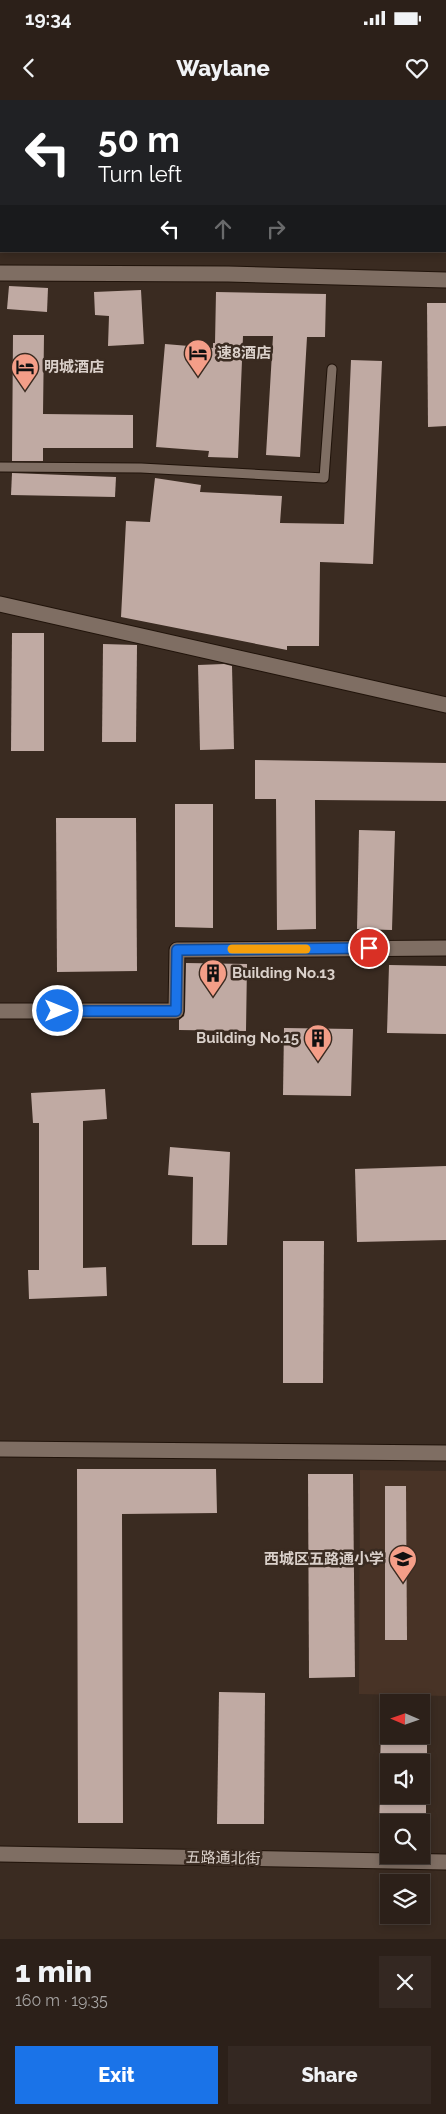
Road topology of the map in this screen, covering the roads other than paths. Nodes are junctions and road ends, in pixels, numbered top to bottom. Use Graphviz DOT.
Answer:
graph roads {
  1 [pos="0,273"];
  2 [pos="446,280"];
  3 [pos="332,369"];
  4 [pos="0,467"];
  5 [pos="0,604"];
  6 [pos="446,705"];
  7 [pos="446,948"];
  8 [pos="0,1011"];
  9 [pos="0,1449"];
  10 [pos="446,1453"];
  11 [pos="0,1854"];
  12 [pos="446,1862"];
  1 -- 2 [label="street"];
  3 -- 4 [label="lane"];
  5 -- 6 [label="street"];
  7 -- 8 [label="street"];
  9 -- 10 [label="street"];
  11 -- 12 [label="street, 五路通北街"];
}
